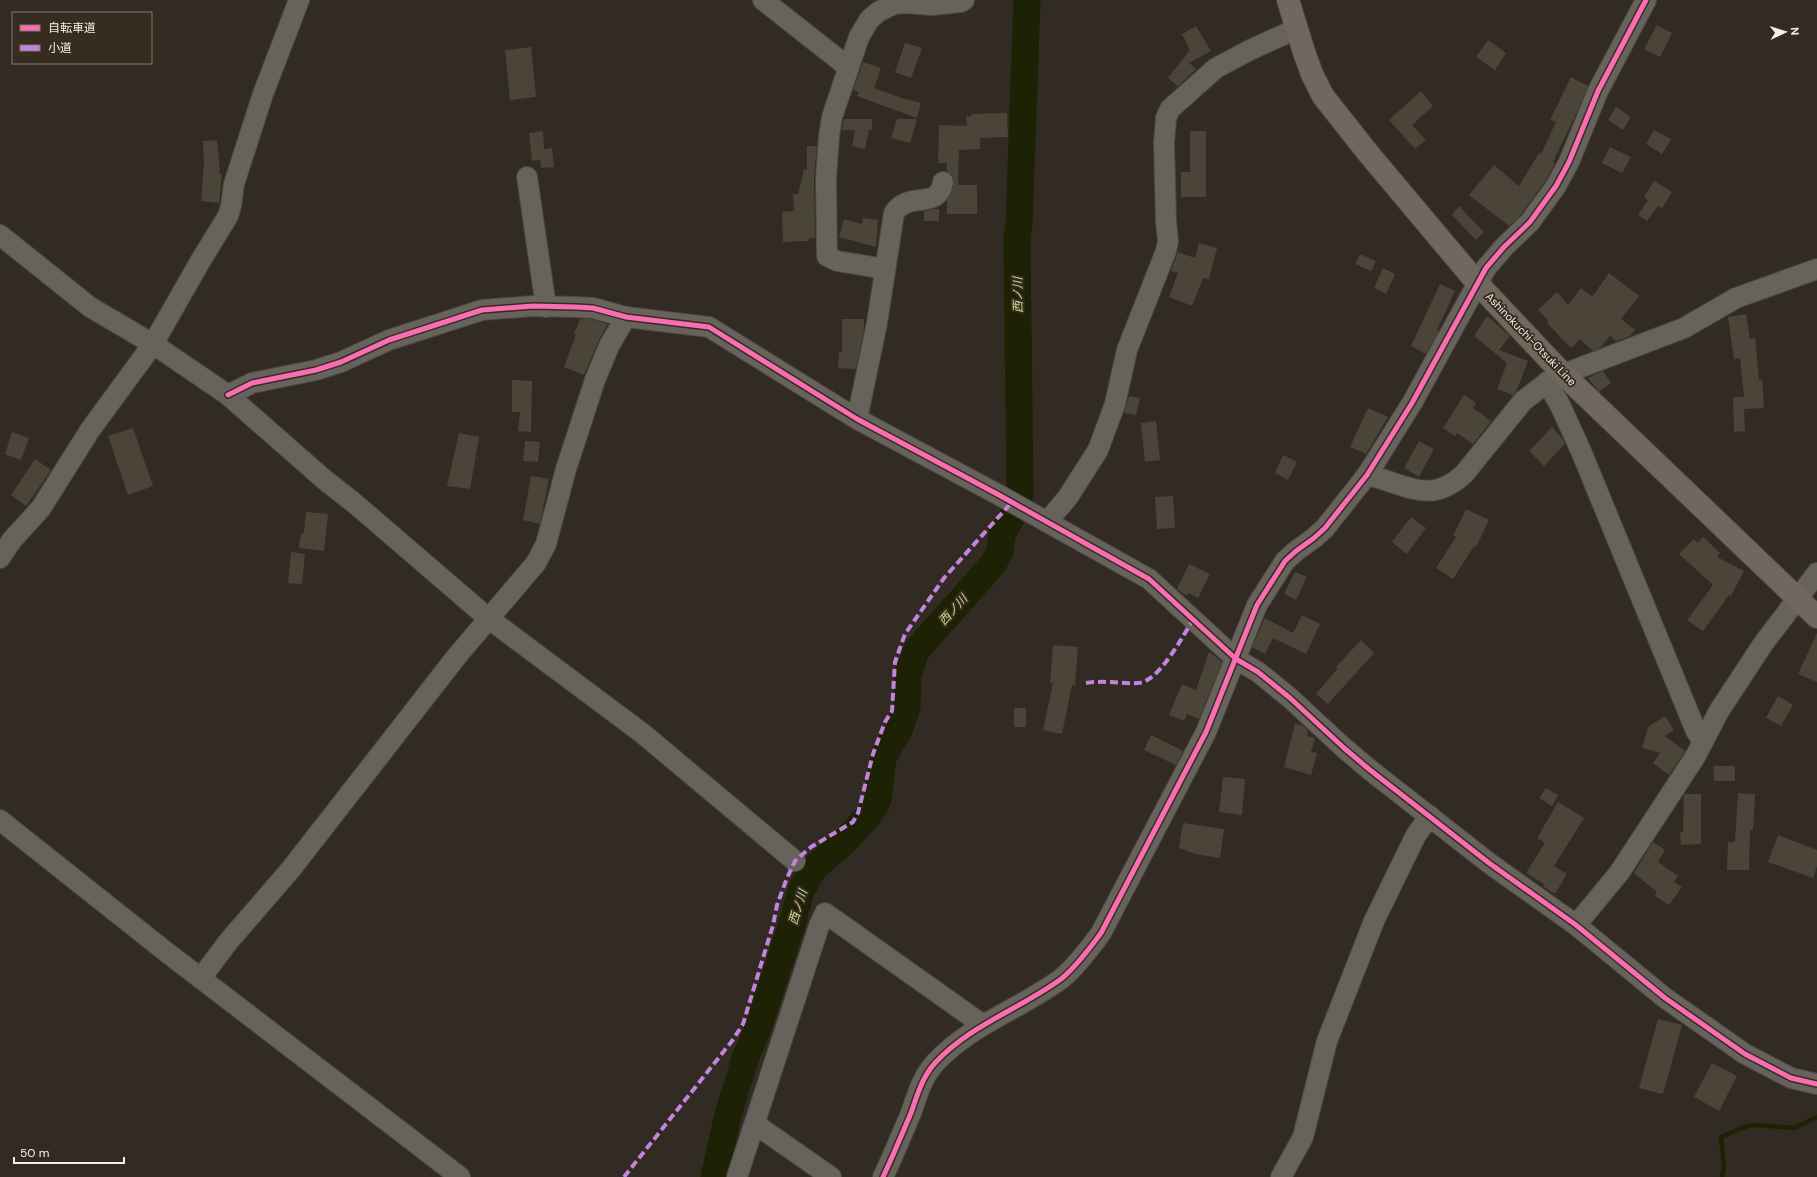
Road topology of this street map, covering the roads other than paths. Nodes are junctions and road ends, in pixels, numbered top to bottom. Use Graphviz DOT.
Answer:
graph roads {
  1 [pos="299,0"];
  2 [pos="762,0"];
  3 [pos="964,0"];
  4 [pos="1288,0"];
  5 [pos="1646,0"];
  6 [pos="1296,29"];
  7 [pos="848,67"];
  8 [pos="527,178"];
  9 [pos="943,182"];
  10 [pos="0,235"];
  11 [pos="885,269"];
  12 [pos="1817,269"];
  13 [pos="1478,284"];
  14 [pos="546,307"];
  15 [pos="626,318"];
  16 [pos="153,344"];
  17 [pos="1555,378"];
  18 [pos="228,395"];
  19 [pos="858,419"];
  20 [pos="1368,476"];
  21 [pos="1047,522"];
  22 [pos="0,558"];
  23 [pos="1817,572"];
  24 [pos="1797,598"];
  25 [pos="1817,617"];
  26 [pos="488,618"];
  27 [pos="1236,659"];
  28 [pos="1703,741"];
  29 [pos="1430,816"];
  30 [pos="0,820"];
  31 [pos="795,860"];
  32 [pos="1576,925"];
  33 [pos="202,978"];
  34 [pos="983,1025"];
  35 [pos="1817,1084"];
  36 [pos="755,1124"];
  37 [pos="460,1177"];
  38 [pos="737,1177"];
  39 [pos="831,1177"];
  40 [pos="883,1177"];
  41 [pos="1281,1177"];
  1 -- 16 [label="street"];
  2 -- 7 [label="street"];
  3 -- 7 [label="street"];
  4 -- 6 [label="main road, Ashinokuchi-Otsuki Line"];
  5 -- 13 [label="street"];
  6 -- 13 [label="main road, Ashinokuchi-Otsuki Line"];
  6 -- 21 [label="street"];
  7 -- 11 [label="street"];
  8 -- 14 [label="street"];
  9 -- 11 [label="street"];
  10 -- 16 [label="street"];
  11 -- 19 [label="street"];
  12 -- 17 [label="street"];
  13 -- 17 [label="main road, Ashinokuchi-Otsuki Line"];
  13 -- 20 [label="street"];
  14 -- 15 [label="street"];
  14 -- 18 [label="street"];
  15 -- 19 [label="street"];
  15 -- 26 [label="street"];
  16 -- 18 [label="street"];
  16 -- 22 [label="street"];
  17 -- 20 [label="street"];
  17 -- 24 [label="main road, Ashinokuchi-Otsuki Line"];
  17 -- 28 [label="street"];
  18 -- 26 [label="street"];
  19 -- 21 [label="street"];
  20 -- 27 [label="street"];
  21 -- 27 [label="street"];
  23 -- 24 [label="street"];
  24 -- 25 [label="main road, Ashinokuchi-Otsuki Line"];
  24 -- 28 [label="street"];
  26 -- 31 [label="street"];
  26 -- 33 [label="street"];
  27 -- 29 [label="street"];
  27 -- 34 [label="street"];
  28 -- 32 [label="street"];
  29 -- 32 [label="street"];
  29 -- 41 [label="street"];
  30 -- 33 [label="street"];
  32 -- 35 [label="street"];
  33 -- 37 [label="street"];
  34 -- 36 [label="street"];
  34 -- 40 [label="street"];
  36 -- 38 [label="street"];
  36 -- 39 [label="street"];
}
